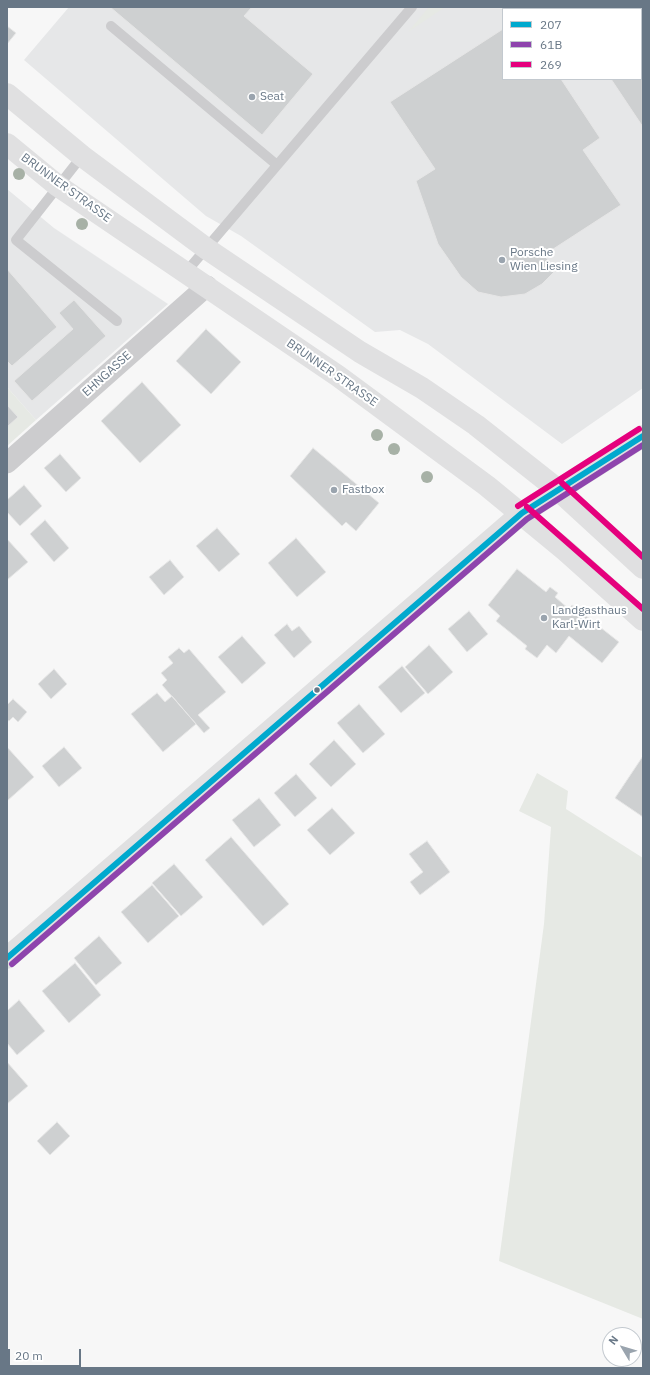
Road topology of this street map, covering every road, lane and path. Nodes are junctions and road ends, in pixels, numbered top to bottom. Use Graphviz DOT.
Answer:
graph roads {
  1 [pos="412,7"];
  2 [pos="111,26"];
  3 [pos="7,94"];
  4 [pos="7,144"];
  5 [pos="82,156"];
  6 [pos="278,165"];
  7 [pos="58,186"];
  8 [pos="206,249"];
  9 [pos="186,272"];
  10 [pos="207,286"];
  11 [pos="117,321"];
  12 [pos="643,436"];
  13 [pos="7,463"];
  14 [pos="557,489"];
  15 [pos="522,512"];
  16 [pos="643,568"];
  17 [pos="643,620"];
  18 [pos="7,958"];
  1 -- 6 [label="lane"];
  2 -- 6 [label="lane"];
  3 -- 5 [label="main road"];
  4 -- 7 [label="main road, BRUNNER STRASSE"];
  5 -- 7 [label="lane"];
  5 -- 8 [label="main road"];
  6 -- 8 [label="lane"];
  7 -- 9 [label="main road, BRUNNER STRASSE"];
  7 -- 11 [label="lane"];
  8 -- 9 [label="lane"];
  8 -- 14 [label="main road"];
  9 -- 10 [label="main road, BRUNNER STRASSE"];
  10 -- 13 [label="street, EHNGASSE"];
  10 -- 15 [label="main road, BRUNNER STRASSE"];
  12 -- 14 [label="main road"];
  14 -- 15 [label="main road"];
  14 -- 16 [label="main road"];
  15 -- 17 [label="main road, BRUNNER STRASSE"];
  15 -- 18 [label="main road"];
}
